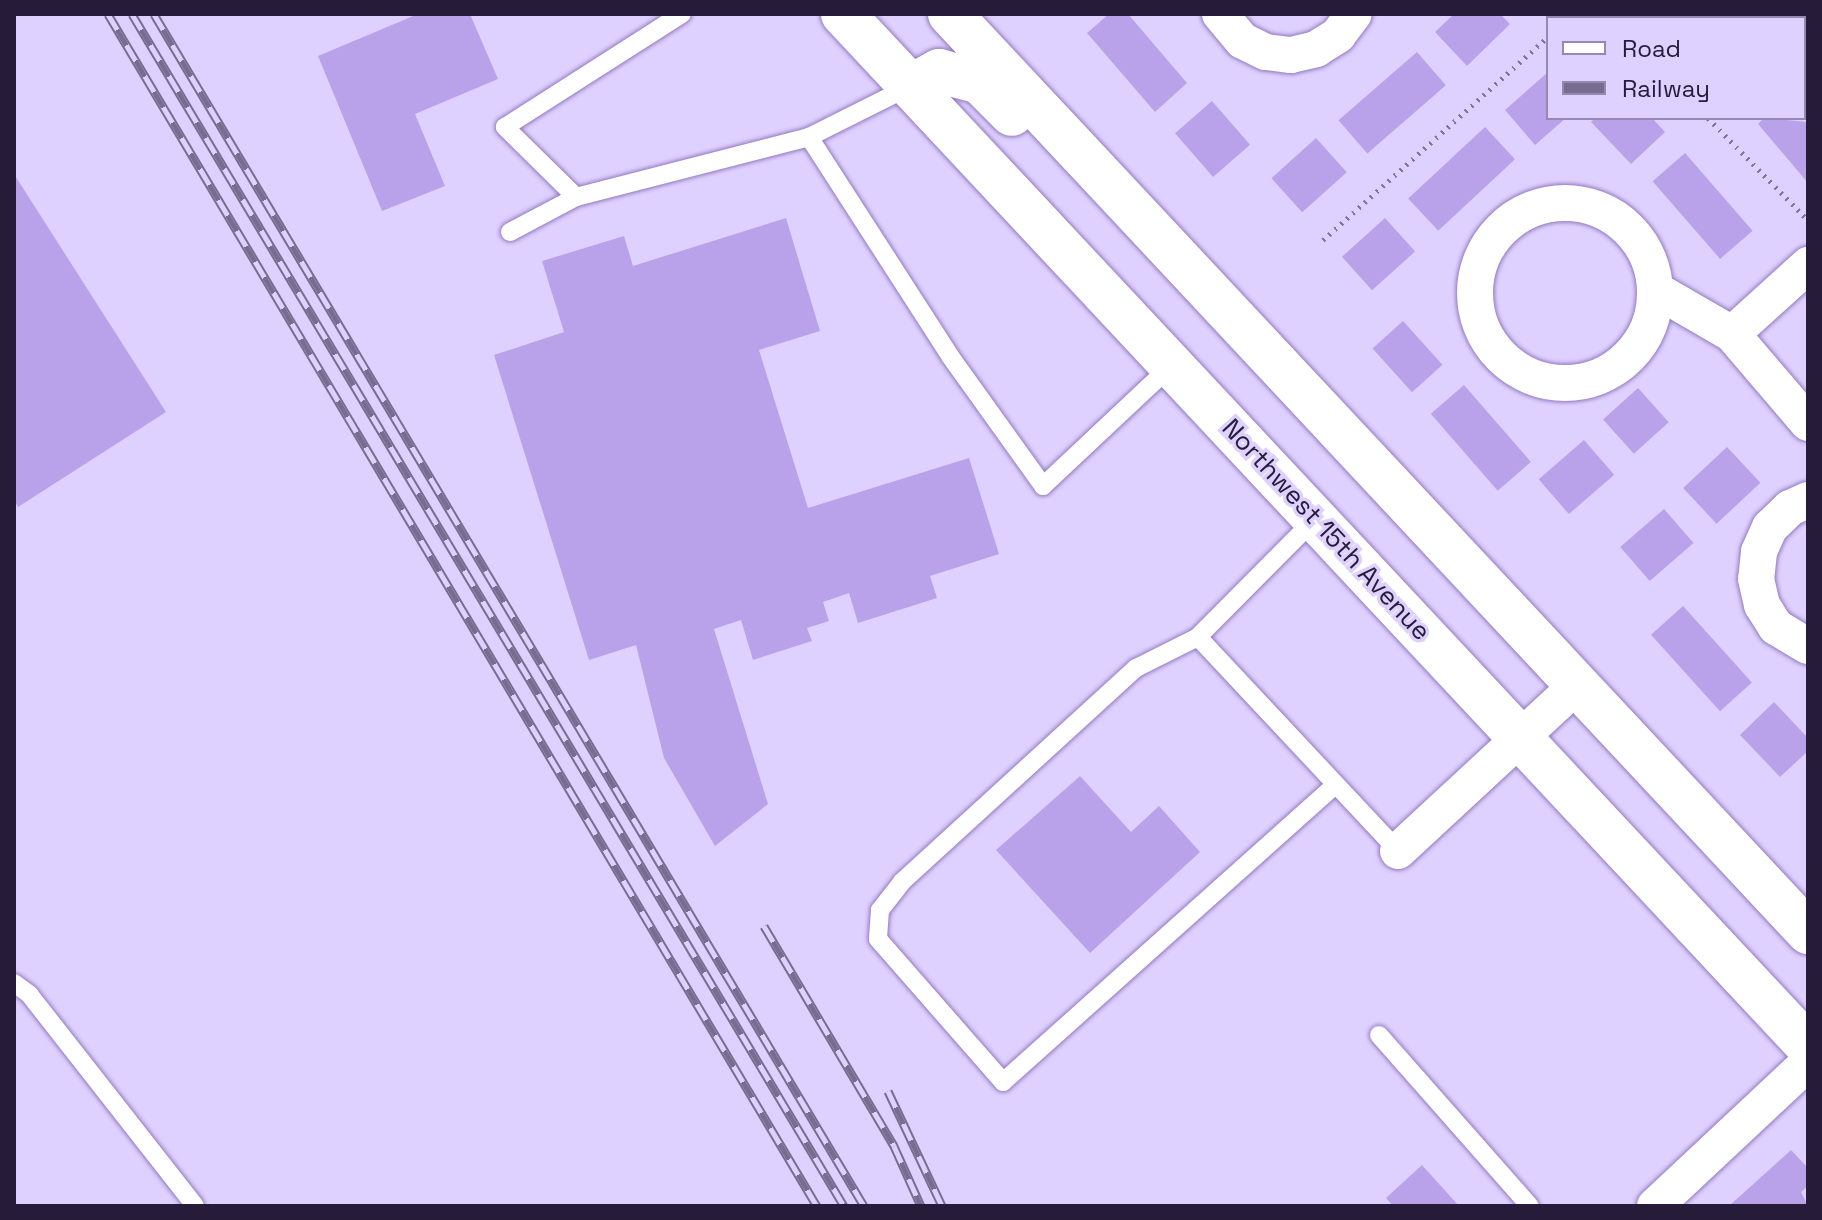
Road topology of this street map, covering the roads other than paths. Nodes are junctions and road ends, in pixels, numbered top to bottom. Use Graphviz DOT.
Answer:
graph roads {
  1 [pos="682,14"];
  2 [pos="843,14"];
  3 [pos="950,14"];
  4 [pos="1220,14"];
  5 [pos="1354,14"];
  6 [pos="912,86"];
  7 [pos="809,137"];
  8 [pos="576,197"];
  9 [pos="510,232"];
  10 [pos="1163,243"];
  11 [pos="1808,265"];
  12 [pos="1656,290"];
  13 [pos="1732,334"];
  14 [pos="1172,365"];
  15 [pos="1808,423"];
  16 [pos="1808,500"];
  17 [pos="1315,519"];
  18 [pos="1198,637"];
  19 [pos="1808,646"];
  20 [pos="1576,686"];
  21 [pos="1520,738"];
  22 [pos="1335,785"];
  23 [pos="1398,851"];
  24 [pos="1808,932"];
  25 [pos="14,983"];
  26 [pos="1379,1035"];
  27 [pos="1808,1046"];
  28 [pos="1808,1063"];
  29 [pos="195,1206"];
  30 [pos="1530,1206"];
  31 [pos="1655,1206"];
  1 -- 8 [label="lane"];
  2 -- 6 [label="street, Northwest 15th Avenue"];
  3 -- 10 [label="street"];
  4 -- 5 [label="street"];
  6 -- 7 [label="lane"];
  6 -- 10 [label="street"];
  6 -- 14 [label="street, Northwest 15th Avenue"];
  7 -- 8 [label="lane"];
  7 -- 14 [label="lane"];
  8 -- 9 [label="lane"];
  10 -- 20 [label="street"];
  11 -- 13 [label="street"];
  12 -- 12 [label="street"];
  12 -- 13 [label="street"];
  13 -- 15 [label="street"];
  14 -- 17 [label="street, Northwest 15th Avenue"];
  16 -- 19 [label="street"];
  17 -- 18 [label="lane"];
  17 -- 21 [label="street, Northwest 15th Avenue"];
  18 -- 22 [label="lane"];
  18 -- 22 [label="lane"];
  20 -- 21 [label="street"];
  20 -- 24 [label="street"];
  21 -- 23 [label="street"];
  21 -- 27 [label="street, Northwest 15th Avenue"];
  22 -- 23 [label="lane"];
  25 -- 29 [label="lane"];
  26 -- 30 [label="lane"];
  28 -- 31 [label="street"];
}
